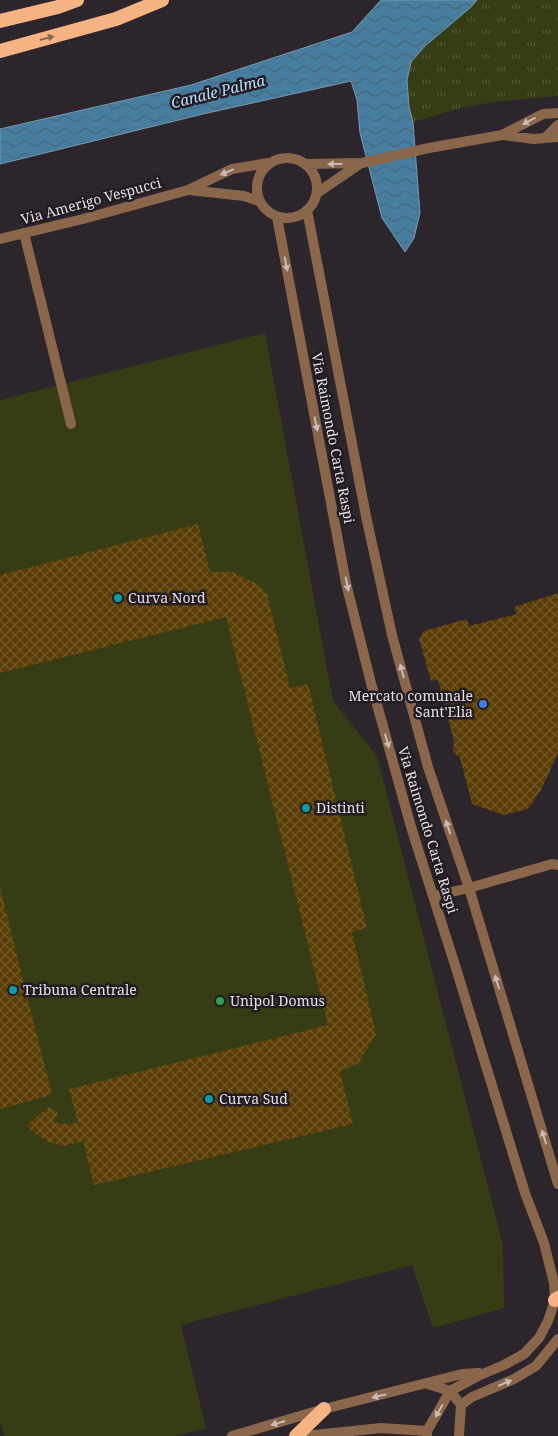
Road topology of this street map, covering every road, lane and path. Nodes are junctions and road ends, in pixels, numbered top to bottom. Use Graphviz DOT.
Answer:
graph roads {
  1 [pos="77,0"];
  2 [pos="162,0"];
  3 [pos="0,21"];
  4 [pos="0,51"];
  5 [pos="558,113"];
  6 [pos="558,125"];
  7 [pos="502,135"];
  8 [pos="558,137"];
  9 [pos="544,138"];
  10 [pos="268,163"];
  11 [pos="362,163"];
  12 [pos="307,164"];
  13 [pos="188,190"];
  14 [pos="317,193"];
  15 [pos="259,201"];
  16 [pos="307,210"];
  17 [pos="277,217"];
  18 [pos="24,233"];
  19 [pos="0,239"];
  20 [pos="71,424"];
  21 [pos="556,862"];
  22 [pos="469,888"];
  23 [pos="434,896"];
  24 [pos="558,1184"];
  25 [pos="557,1299"];
  26 [pos="558,1339"];
  27 [pos="485,1373"];
  28 [pos="426,1384"];
  29 [pos="450,1391"];
  30 [pos="462,1405"];
  31 [pos="324,1409"];
  32 [pos="427,1433"];
  33 [pos="232,1436"];
  34 [pos="296,1436"];
  35 [pos="305,1436"];
  36 [pos="459,1436"];
  1 -- 3 [label="highway"];
  4 -- 2 [label="highway, one-way"];
  5 -- 7 [label="street, Via Amerigo Vespucci, one-way"];
  6 -- 9 [label="street"];
  7 -- 9 [label="street, Via Amerigo Vespucci"];
  7 -- 11 [label="street, Via Amerigo Vespucci"];
  8 -- 9 [label="street, Via Amerigo Vespucci"];
  10 -- 12 [label="street, Via Amerigo Vespucci"];
  10 -- 13 [label="street, Via Amerigo Vespucci, one-way"];
  10 -- 15 [label="street"];
  11 -- 12 [label="street, Via Amerigo Vespucci, one-way"];
  11 -- 14 [label="street, Via Amerigo Vespucci"];
  12 -- 14 [label="street"];
  13 -- 15 [label="street, Via Amerigo Vespucci"];
  13 -- 18 [label="street, Via Amerigo Vespucci"];
  14 -- 16 [label="street, Via Amerigo Vespucci"];
  15 -- 17 [label="street, Via Amerigo Vespucci"];
  16 -- 17 [label="street"];
  22 -- 16 [label="street, Via Raimondo Carta Raspi, one-way"];
  17 -- 23 [label="street, Via Raimondo Carta Raspi, one-way"];
  18 -- 19 [label="street, Via Amerigo Vespucci"];
  18 -- 20 [label="street"];
  21 -- 22 [label="street"];
  22 -- 23 [label="street"];
  24 -- 22 [label="street, Via Raimondo Carta Raspi, one-way"];
  23 -- 25 [label="street, Via Raimondo Carta Raspi"];
  25 -- 27 [label="street, Via Raimondo Carta Raspi"];
  30 -- 26 [label="street, one-way"];
  27 -- 28 [label="street"];
  27 -- 29 [label="street, Via Raimondo Carta Raspi"];
  28 -- 29 [label="street"];
  28 -- 31 [label="street, one-way"];
  29 -- 30 [label="street"];
  29 -- 32 [label="street, one-way"];
  30 -- 36 [label="street"];
  31 -- 33 [label="street, one-way"];
  31 -- 34 [label="highway"];
  32 -- 35 [label="street"];
}
